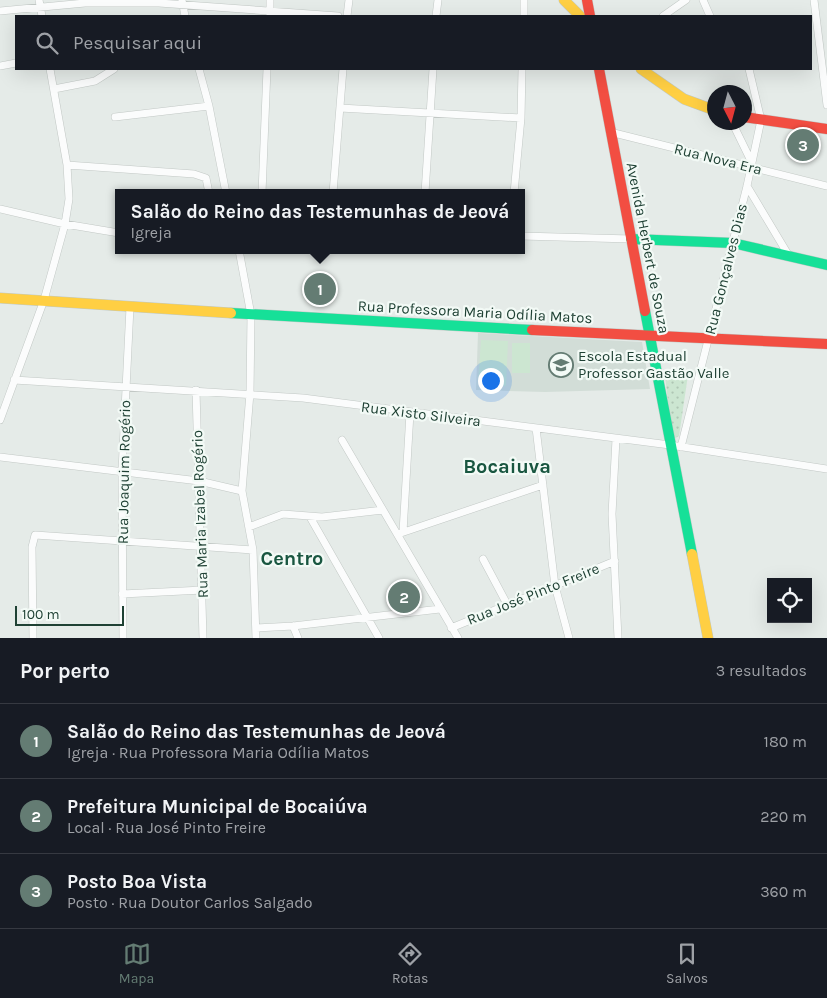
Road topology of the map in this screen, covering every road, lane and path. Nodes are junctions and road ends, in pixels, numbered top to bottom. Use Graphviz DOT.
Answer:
graph roads {
  1 [pos="270,0"];
  2 [pos="349,0"];
  3 [pos="438,0"];
  4 [pos="524,0"];
  5 [pos="564,0"];
  6 [pos="587,0"];
  7 [pos="686,0"];
  8 [pos="702,0"];
  9 [pos="814,0"];
  10 [pos="182,2"];
  11 [pos="39,3"];
  12 [pos="0,11"];
  13 [pos="270,14"];
  14 [pos="185,15"];
  15 [pos="304,15"];
  16 [pos="347,15"];
  17 [pos="436,15"];
  18 [pos="524,15"];
  19 [pos="579,15"];
  20 [pos="590,15"];
  21 [pos="664,15"];
  22 [pos="710,15"];
  23 [pos="15,63"];
  24 [pos="0,66"];
  25 [pos="50,70"];
  26 [pos="112,70"];
  27 [pos="199,70"];
  28 [pos="268,70"];
  29 [pos="343,70"];
  30 [pos="433,70"];
  31 [pos="522,70"];
  32 [pos="599,70"];
  33 [pos="641,70"];
  34 [pos="749,70"];
  35 [pos="54,89"];
  36 [pos="827,105"];
  37 [pos="209,106"];
  38 [pos="340,108"];
  39 [pos="707,108"];
  40 [pos="430,112"];
  41 [pos="115,117"];
  42 [pos="521,118"];
  43 [pos="752,118"];
  44 [pos="761,120"];
  45 [pos="827,128"];
  46 [pos="736,130"];
  47 [pos="610,132"];
  48 [pos="67,165"];
  49 [pos="751,165"];
  50 [pos="747,186"];
  51 [pos="827,186"];
  52 [pos="209,189"];
  53 [pos="225,189"];
  54 [pos="262,189"];
  55 [pos="333,189"];
  56 [pos="425,189"];
  57 [pos="514,189"];
  58 [pos="0,209"];
  59 [pos="65,224"];
  60 [pos="115,231"];
  61 [pos="525,236"];
  62 [pos="631,239"];
  63 [pos="733,243"];
  64 [pos="239,254"];
  65 [pos="789,256"];
  66 [pos="827,265"];
  67 [pos="0,298"];
  68 [pos="44,300"];
  69 [pos="130,307"];
  70 [pos="251,315"];
  71 [pos="649,336"];
  72 [pos="708,339"];
  73 [pos="827,344"];
  74 [pos="14,380"];
  75 [pos="126,386"];
  76 [pos="196,390"];
  77 [pos="250,393"];
  78 [pos="410,413"];
  79 [pos="0,420"];
  80 [pos="536,428"];
  81 [pos="616,439"];
  82 [pos="342,440"];
  83 [pos="670,445"];
  84 [pos="680,447"];
  85 [pos="0,457"];
  86 [pos="827,469"];
  87 [pos="122,471"];
  88 [pos="199,481"];
  89 [pos="543,485"];
  90 [pos="242,491"];
  91 [pos="383,510"];
  92 [pos="310,517"];
  93 [pos="249,527"];
  94 [pos="400,533"];
  95 [pos="122,540"];
  96 [pos="201,545"];
  97 [pos="253,550"];
  98 [pos="483,558"];
  99 [pos="615,561"];
  100 [pos="555,586"];
  101 [pos="203,590"];
  102 [pos="122,594"];
  103 [pos="507,604"];
  104 [pos="440,609"];
  105 [pos="368,618"];
  106 [pos="293,626"];
  107 [pos="256,628"];
  108 [pos="451,628"];
  109 [pos="33,638"];
  110 [pos="122,638"];
  111 [pos="204,638"];
  112 [pos="256,638"];
  113 [pos="298,638"];
  114 [pos="379,638"];
  115 [pos="458,638"];
  116 [pos="569,638"];
  117 [pos="618,638"];
  118 [pos="708,638"];
  1 -- 13 [label="street"];
  2 -- 16 [label="street"];
  3 -- 17 [label="street"];
  4 -- 18 [label="street"];
  5 -- 19 [label="street"];
  6 -- 20 [label="street"];
  7 -- 21 [label="street"];
  8 -- 22 [label="street"];
  9 -- 36 [label="street"];
  10 -- 11 [label="street"];
  10 -- 13 [label="street"];
  10 -- 14 [label="street"];
  11 -- 12 [label="street"];
  13 -- 15 [label="street"];
  23 -- 24 [label="street"];
  25 -- 35 [label="street"];
  26 -- 35 [label="street"];
  27 -- 37 [label="street"];
  28 -- 54 [label="street"];
  29 -- 38 [label="street"];
  30 -- 40 [label="street"];
  31 -- 42 [label="street"];
  32 -- 47 [label="street, Avenida Herbert de Souza"];
  33 -- 39 [label="street"];
  34 -- 44 [label="street"];
  35 -- 48 [label="street"];
  37 -- 41 [label="street"];
  37 -- 53 [label="street"];
  38 -- 40 [label="street"];
  38 -- 55 [label="street"];
  40 -- 42 [label="street"];
  40 -- 56 [label="street"];
  42 -- 57 [label="street"];
  43 -- 44 [label="street"];
  44 -- 45 [label="street"];
  44 -- 49 [label="street, Rua Gonçalves Dias"];
  46 -- 49 [label="street"];
  47 -- 49 [label="street, Rua Nova Era"];
  47 -- 62 [label="street, Avenida Herbert de Souza"];
  48 -- 52 [label="street"];
  48 -- 59 [label="street"];
  49 -- 50 [label="street, Rua Gonçalves Dias"];
  49 -- 51 [label="street, Rua Nova Era"];
  50 -- 63 [label="street, Rua Gonçalves Dias"];
  50 -- 65 [label="street"];
  58 -- 59 [label="street"];
  59 -- 60 [label="street"];
  59 -- 68 [label="street"];
  61 -- 62 [label="street"];
  62 -- 63 [label="street"];
  62 -- 71 [label="street, Avenida Herbert de Souza"];
  63 -- 65 [label="street"];
  63 -- 72 [label="street, Rua Gonçalves Dias"];
  64 -- 70 [label="street"];
  65 -- 66 [label="street"];
  67 -- 68 [label="street, Rua Professora Maria Odília Matos"];
  68 -- 69 [label="street, Rua Professora Maria Odília Matos"];
  68 -- 74 [label="street"];
  69 -- 70 [label="street, Rua Professora Maria Odília Matos"];
  69 -- 75 [label="street, Rua Joaquim Rogério"];
  70 -- 71 [label="street, Rua Professora Maria Odília Matos"];
  70 -- 77 [label="street"];
  71 -- 72 [label="street, Rua Professora Maria Odília Matos"];
  71 -- 83 [label="street, Avenida Herbert de Souza"];
  72 -- 73 [label="street, Rua Professora Maria Odília Matos"];
  72 -- 84 [label="street, Rua Gonçalves Dias"];
  74 -- 75 [label="street, Rua Xisto Silveira"];
  74 -- 79 [label="street"];
  75 -- 76 [label="street, Rua Xisto Silveira"];
  75 -- 87 [label="street, Rua Joaquim Rogério"];
  76 -- 77 [label="street, Rua Xisto Silveira"];
  76 -- 88 [label="street, Rua Maria Izabel Rogério"];
  77 -- 78 [label="street, Rua Xisto Silveira"];
  77 -- 90 [label="street"];
  78 -- 80 [label="street, Rua Xisto Silveira"];
  78 -- 94 [label="street"];
  80 -- 81 [label="street, Rua Xisto Silveira"];
  80 -- 89 [label="street"];
  81 -- 83 [label="street, Rua Xisto Silveira"];
  81 -- 99 [label="street"];
  82 -- 91 [label="street"];
  83 -- 84 [label="street, Rua Xisto Silveira"];
  83 -- 118 [label="street, Avenida Herbert de Souza"];
  84 -- 86 [label="street, Rua Xisto Silveira"];
  85 -- 87 [label="street"];
  87 -- 88 [label="street"];
  87 -- 95 [label="street, Rua Joaquim Rogério"];
  88 -- 90 [label="street"];
  88 -- 96 [label="street, Rua Maria Izabel Rogério"];
  89 -- 94 [label="street"];
  89 -- 100 [label="street"];
  90 -- 93 [label="street"];
  91 -- 92 [label="street"];
  91 -- 94 [label="street"];
  92 -- 93 [label="street"];
  92 -- 105 [label="street"];
  93 -- 97 [label="street"];
  94 -- 104 [label="street"];
  95 -- 96 [label="street"];
  95 -- 102 [label="street, Rua Joaquim Rogério"];
  95 -- 109 [label="street"];
  96 -- 97 [label="street"];
  96 -- 101 [label="street, Rua Maria Izabel Rogério"];
  97 -- 107 [label="street"];
  98 -- 103 [label="street"];
  99 -- 100 [label="street, Rua José Pinto Freire"];
  99 -- 117 [label="street"];
  100 -- 103 [label="street, Rua José Pinto Freire"];
  100 -- 116 [label="street"];
  101 -- 102 [label="street"];
  101 -- 111 [label="street, Rua Maria Izabel Rogério"];
  102 -- 110 [label="street, Rua Joaquim Rogério"];
  103 -- 108 [label="street, Rua José Pinto Freire"];
  104 -- 105 [label="street"];
  104 -- 108 [label="street"];
  105 -- 106 [label="street"];
  105 -- 114 [label="street"];
  106 -- 107 [label="street"];
  106 -- 113 [label="street"];
  107 -- 112 [label="street"];
  108 -- 115 [label="street"];
}
